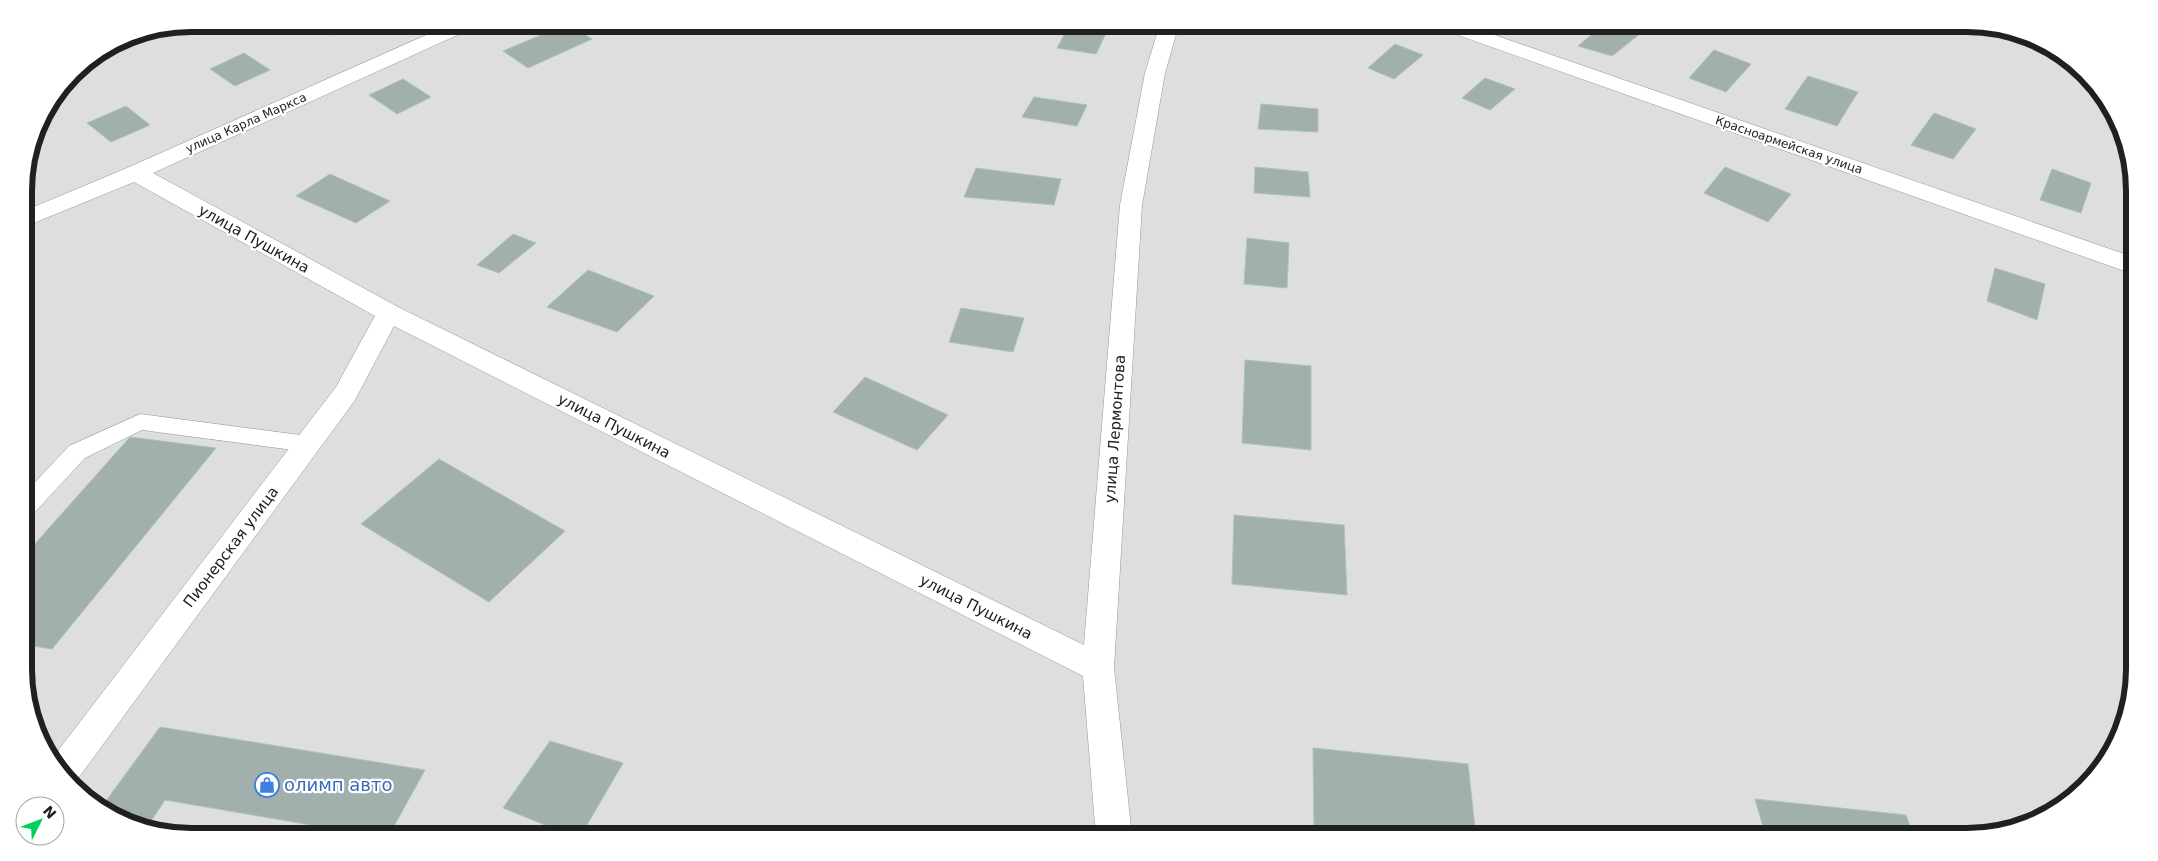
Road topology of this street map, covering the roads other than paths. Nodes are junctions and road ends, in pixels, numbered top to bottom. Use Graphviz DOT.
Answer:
graph roads {
  1 [pos="446,33"];
  2 [pos="1167,33"];
  3 [pos="1471,33"];
  4 [pos="135,173"];
  5 [pos="33,216"];
  6 [pos="2126,264"];
  7 [pos="389,313"];
  8 [pos="308,444"];
  9 [pos="33,499"];
  10 [pos="1098,668"];
  11 [pos="66,767"];
  12 [pos="1113,828"];
  1 -- 4 [label="street, улица Карла Маркса"];
  2 -- 10 [label="street, улица Лермонтова"];
  3 -- 6 [label="street, Красноармейская улица"];
  4 -- 5 [label="street, улица Карла Маркса"];
  4 -- 7 [label="street, улица Пушкина"];
  7 -- 8 [label="street, Пионерская улица"];
  7 -- 10 [label="street, улица Пушкина"];
  8 -- 9 [label="lane"];
  8 -- 11 [label="street, Пионерская улица"];
  10 -- 12 [label="street, улица Лермонтова"];
}
